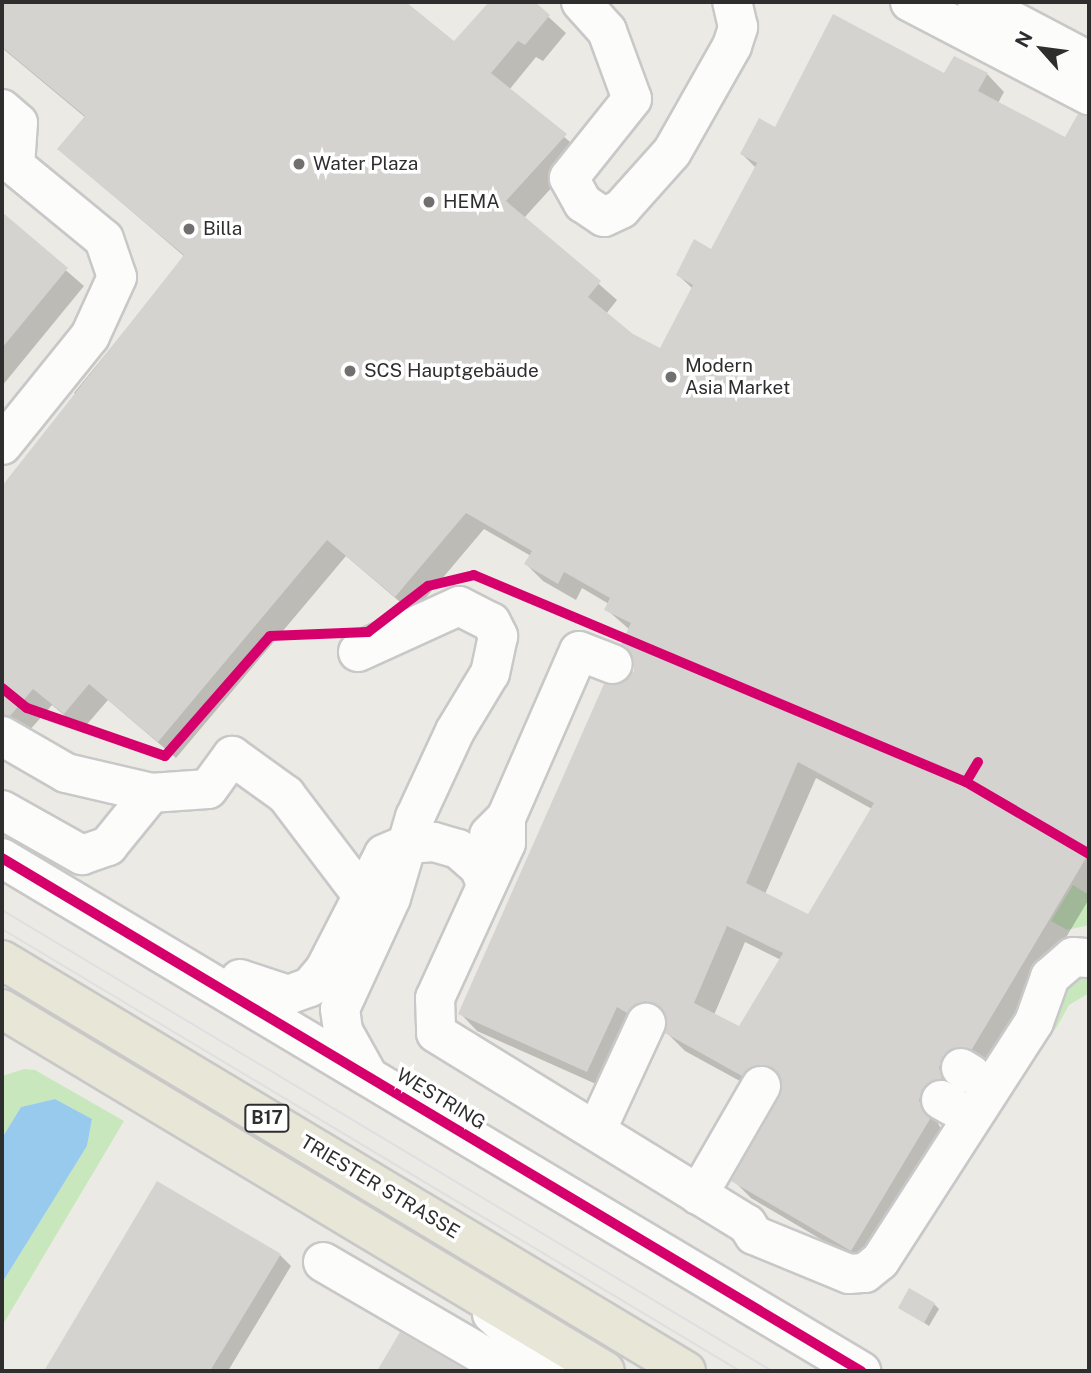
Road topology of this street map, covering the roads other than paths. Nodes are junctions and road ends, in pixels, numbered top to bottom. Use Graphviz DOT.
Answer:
graph roads {
  1 [pos="581,2"];
  2 [pos="732,2"];
  3 [pos="910,2"];
  4 [pos="977,2"];
  5 [pos="1089,61"];
  6 [pos="1089,95"];
  7 [pos="2,109"];
  8 [pos="4,442"];
  9 [pos="358,652"];
  10 [pos="613,664"];
  11 [pos="2,736"];
  12 [pos="151,793"];
  13 [pos="2,810"];
  14 [pos="514,837"];
  15 [pos="407,844"];
  16 [pos="458,849"];
  17 [pos="2,858"];
  18 [pos="485,884"];
  19 [pos="377,897"];
  20 [pos="465,931"];
  21 [pos="1089,958"];
  22 [pos="196,970"];
  23 [pos="5,990"];
  24 [pos="646,1023"];
  25 [pos="368,1076"];
  26 [pos="761,1086"];
  27 [pos="597,1129"];
  28 [pos="698,1195"];
  29 [pos="323,1262"];
  30 [pos="464,1289"];
  31 [pos="632,1339"];
  32 [pos="510,1371"];
  33 [pos="548,1371"];
  34 [pos="607,1371"];
  35 [pos="686,1371"];
  36 [pos="862,1371"];
  1 -- 2 [label="street"];
  3 -- 6 [label="street"];
  4 -- 5 [label="street"];
  7 -- 8 [label="street"];
  9 -- 15 [label="street"];
  10 -- 14 [label="street"];
  11 -- 12 [label="street"];
  12 -- 13 [label="street"];
  12 -- 19 [label="street"];
  14 -- 16 [label="street"];
  14 -- 18 [label="street"];
  15 -- 16 [label="street"];
  15 -- 19 [label="street"];
  16 -- 18 [label="street"];
  17 -- 22 [label="street, WESTRING"];
  18 -- 20 [label="street"];
  19 -- 20 [label="street"];
  19 -- 22 [label="street"];
  19 -- 25 [label="street"];
  20 -- 27 [label="street"];
  21 -- 28 [label="street"];
  22 -- 25 [label="street, WESTRING"];
  23 -- 30 [label="main road, TRIESTER STRASSE / B17"];
  23 -- 31 [label="main road, TRIESTER STRASSE / B17"];
  24 -- 27 [label="street"];
  25 -- 36 [label="street, WESTRING"];
  26 -- 28 [label="street"];
  27 -- 28 [label="street"];
  29 -- 32 [label="street"];
  30 -- 33 [label="street"];
  30 -- 34 [label="main road, TRIESTER STRASSE / B17"];
  31 -- 34 [label="street"];
  31 -- 35 [label="main road, TRIESTER STRASSE / B17"];
}
